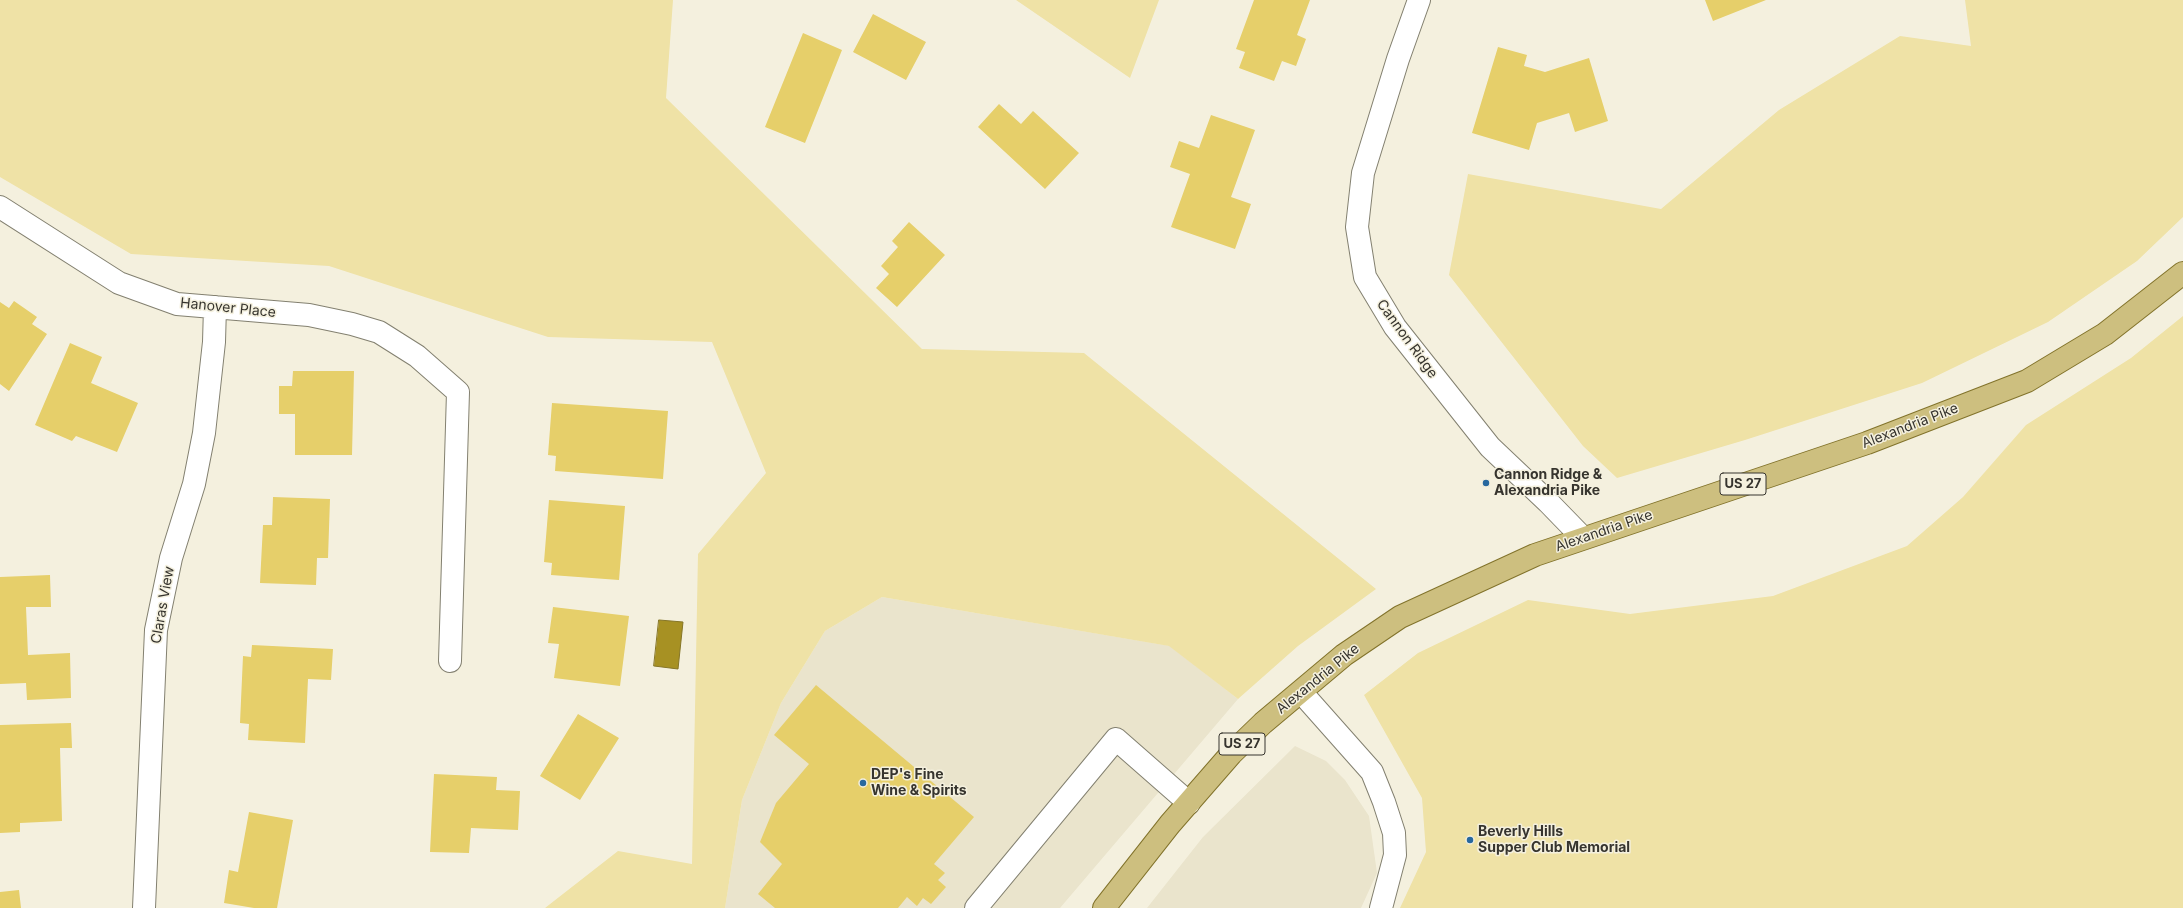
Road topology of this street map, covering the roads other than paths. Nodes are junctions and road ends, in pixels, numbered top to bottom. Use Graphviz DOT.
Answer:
graph roads {
  1 [pos="1419,0"];
  2 [pos="0,207"];
  3 [pos="2183,273"];
  4 [pos="215,307"];
  5 [pos="1583,538"];
  6 [pos="450,661"];
  7 [pos="1301,692"];
  8 [pos="1189,803"];
  9 [pos="144,908"];
  10 [pos="976,908"];
  11 [pos="1104,908"];
  12 [pos="1380,908"];
  1 -- 5 [label="street, Cannon Ridge"];
  2 -- 4 [label="street, Hanover Place"];
  3 -- 5 [label="main road, Alexandria Pike / US 27"];
  4 -- 6 [label="street, Hanover Place"];
  4 -- 9 [label="street, Claras View"];
  5 -- 7 [label="main road, Alexandria Pike / US 27"];
  7 -- 8 [label="main road, Alexandria Pike / US 27"];
  7 -- 12 [label="street"];
  8 -- 10 [label="street"];
  8 -- 11 [label="main road, Alexandria Pike / US 27"];
}
